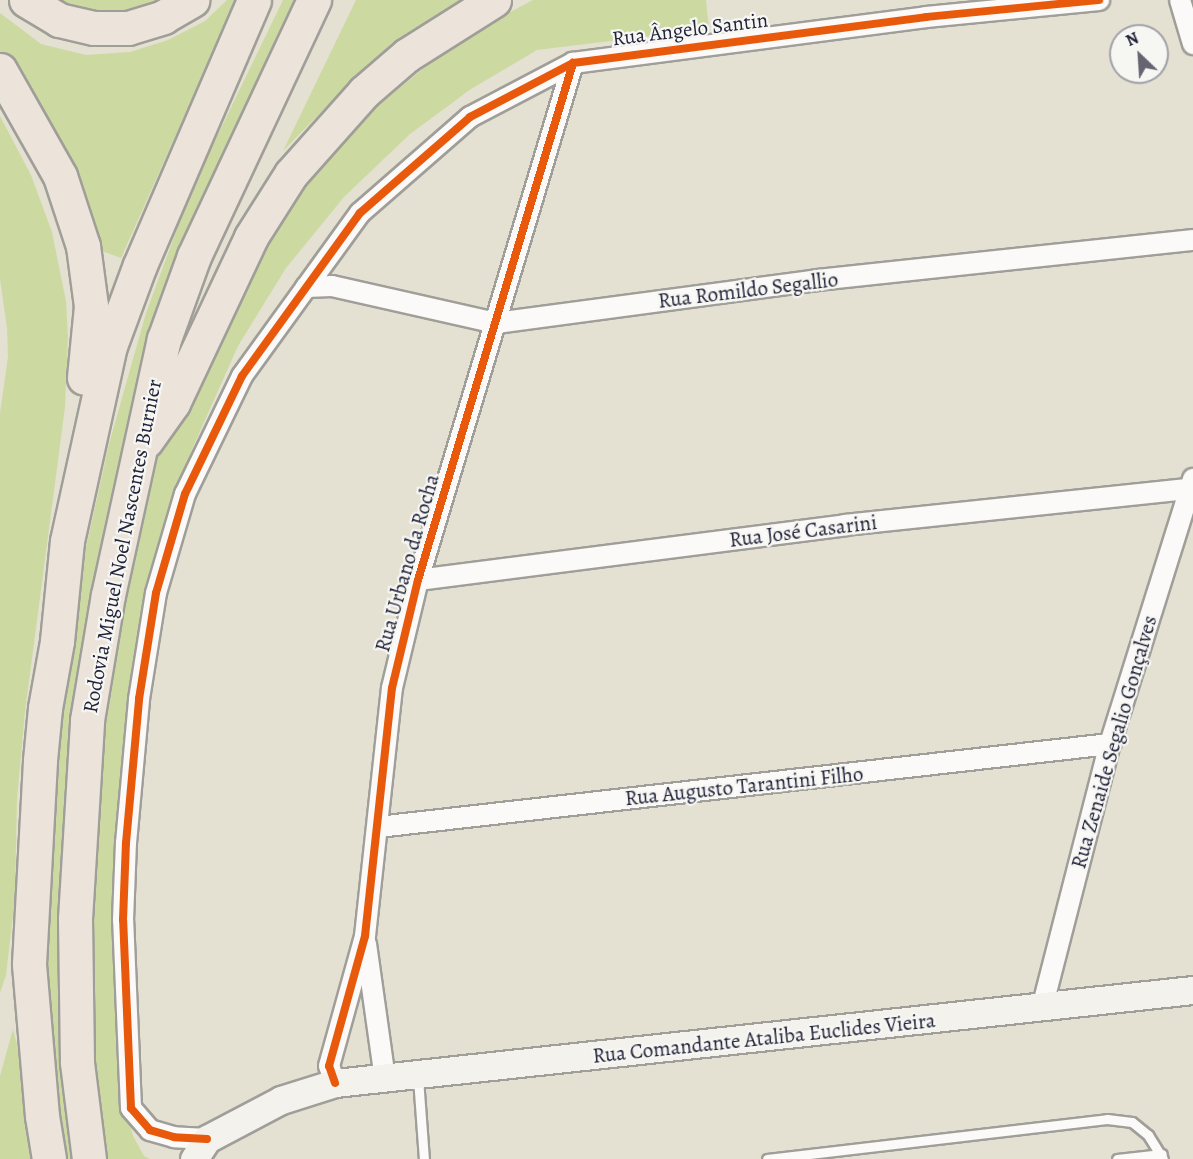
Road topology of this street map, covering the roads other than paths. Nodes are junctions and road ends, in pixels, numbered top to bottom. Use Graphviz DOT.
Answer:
graph roads {
  1 [pos="26,0"];
  2 [pos="192,0"];
  3 [pos="254,0"];
  4 [pos="314,0"];
  5 [pos="494,0"];
  6 [pos="1099,0"];
  7 [pos="1180,0"];
  8 [pos="1193,44"];
  9 [pos="573,63"];
  10 [pos="0,70"];
  11 [pos="1193,240"];
  12 [pos="306,287"];
  13 [pos="496,323"];
  14 [pos="137,455"];
  15 [pos="1191,484"];
  16 [pos="67,541"];
  17 [pos="418,580"];
  18 [pos="1110,744"];
  19 [pos="378,827"];
  20 [pos="365,936"];
  21 [pos="1193,990"];
  22 [pos="1042,1008"];
  23 [pos="418,1076"];
  24 [pos="385,1079"];
  25 [pos="335,1083"];
  26 [pos="201,1149"];
  27 [pos="1163,1157"];
  28 [pos="49,1159"];
  29 [pos="89,1159"];
  30 [pos="424,1159"];
  31 [pos="767,1159"];
  32 [pos="1118,1159"];
  1 -- 2 [label="highway"];
  3 -- 16 [label="highway"];
  4 -- 14 [label="highway, Rodovia Miguel Noel Nascentes Burnier"];
  5 -- 14 [label="highway"];
  6 -- 9 [label="street, Rua Ângelo Santin"];
  7 -- 8 [label="street"];
  9 -- 12 [label="street"];
  9 -- 13 [label="street, Rua Urbano da Rocha"];
  10 -- 16 [label="highway"];
  11 -- 13 [label="street, Rua Romildo Segallio"];
  12 -- 13 [label="street, Rua Romildo Segallio"];
  12 -- 26 [label="street"];
  13 -- 17 [label="street, Rua Urbano da Rocha"];
  14 -- 29 [label="highway, Rodovia Miguel Noel Nascentes Burnier"];
  15 -- 17 [label="street, Rua José Casarini"];
  15 -- 18 [label="street, Rua Zenaide Segalio Gonçalves"];
  16 -- 28 [label="highway"];
  17 -- 19 [label="street, Rua Urbano da Rocha"];
  18 -- 19 [label="street, Rua Augusto Tarantini Filho"];
  18 -- 22 [label="street, Rua Zenaide Segalio Gonçalves"];
  19 -- 20 [label="street, Rua Urbano da Rocha"];
  20 -- 24 [label="street, Rua Urbano da Rocha"];
  20 -- 25 [label="street, Rua Urbano da Rocha"];
  21 -- 22 [label="street, Rua Comandante Ataliba Euclides Vieira"];
  22 -- 23 [label="street, Rua Comandante Ataliba Euclides Vieira"];
  23 -- 24 [label="street, Rua Comandante Ataliba Euclides Vieira"];
  23 -- 30 [label="lane"];
  24 -- 25 [label="street, Rua Comandante Ataliba Euclides Vieira"];
  25 -- 26 [label="street, Rua Comandante Ataliba Euclides Vieira"];
  27 -- 31 [label="lane"];
  27 -- 32 [label="lane"];
}
